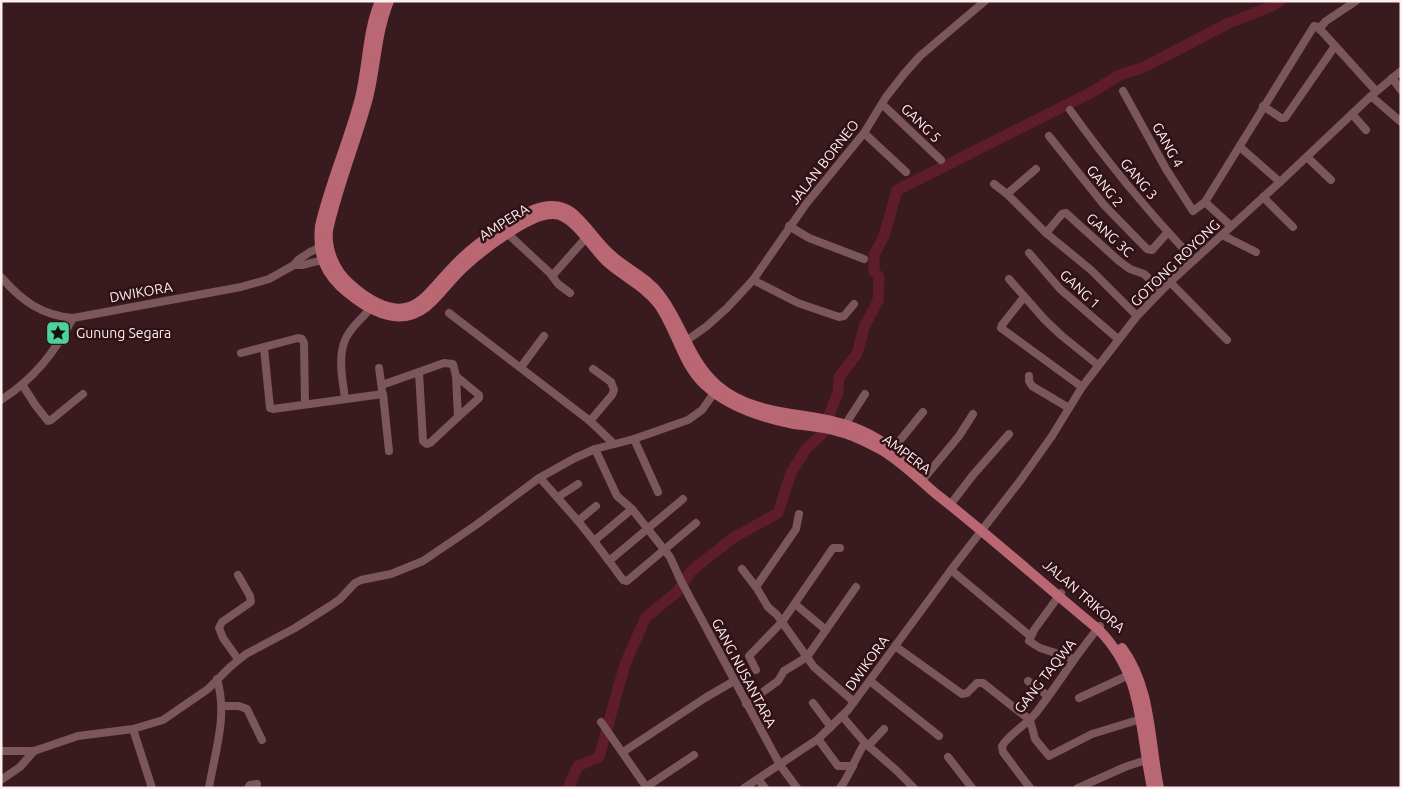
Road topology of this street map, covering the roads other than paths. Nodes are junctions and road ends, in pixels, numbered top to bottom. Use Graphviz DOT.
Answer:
graph roads {
  1 [pos="380,1"];
  2 [pos="389,1"];
  3 [pos="985,1"];
  4 [pos="1356,1"];
  5 [pos="1319,29"];
  6 [pos="1334,46"];
  7 [pos="1401,71"];
  8 [pos="1392,78"];
  9 [pos="1401,90"];
  10 [pos="1123,91"];
  11 [pos="1374,94"];
  12 [pos="882,104"];
  13 [pos="1263,106"];
  14 [pos="1070,110"];
  15 [pos="1352,114"];
  16 [pos="1401,122"];
  17 [pos="1366,130"];
  18 [pos="864,133"];
  19 [pos="1049,136"];
  20 [pos="1240,147"];
  21 [pos="1307,157"];
  22 [pos="941,160"];
  23 [pos="1036,168"];
  24 [pos="906,172"];
  25 [pos="1331,180"];
  26 [pos="1280,182"];
  27 [pos="994,184"];
  28 [pos="1007,194"];
  29 [pos="1263,197"];
  30 [pos="1205,202"];
  31 [pos="790,226"];
  32 [pos="1231,226"];
  33 [pos="1293,227"];
  34 [pos="1168,232"];
  35 [pos="1046,233"];
  36 [pos="508,234"];
  37 [pos="1222,234"];
  38 [pos="586,239"];
  39 [pos="323,246"];
  40 [pos="1256,252"];
  41 [pos="1029,253"];
  42 [pos="327,259"];
  43 [pos="864,259"];
  44 [pos="1194,260"];
  45 [pos="294,265"];
  46 [pos="552,276"];
  47 [pos="1,277"];
  48 [pos="753,280"];
  49 [pos="1009,280"];
  50 [pos="1170,282"];
  51 [pos="1161,290"];
  52 [pos="570,293"];
  53 [pos="1024,296"];
  54 [pos="854,304"];
  55 [pos="370,309"];
  56 [pos="449,313"];
  57 [pos="1138,316"];
  58 [pos="73,318"];
  59 [pos="544,336"];
  60 [pos="1118,339"];
  61 [pos="1227,340"];
  62 [pos="686,341"];
  63 [pos="264,348"];
  64 [pos="241,354"];
  65 [pos="1098,365"];
  66 [pos="379,368"];
  67 [pos="521,368"];
  68 [pos="593,369"];
  69 [pos="419,372"];
  70 [pos="456,376"];
  71 [pos="1029,376"];
  72 [pos="706,381"];
  73 [pos="382,385"];
  74 [pos="23,386"];
  75 [pos="1082,387"];
  76 [pos="714,393"];
  77 [pos="84,394"];
  78 [pos="383,394"];
  79 [pos="865,394"];
  80 [pos="345,399"];
  81 [pos="1,400"];
  82 [pos="305,404"];
  83 [pos="1069,408"];
  84 [pos="923,412"];
  85 [pos="973,414"];
  86 [pos="458,417"];
  87 [pos="590,421"];
  88 [pos="815,422"];
  89 [pos="839,426"];
  90 [pos="1009,434"];
  91 [pos="634,439"];
  92 [pos="614,444"];
  93 [pos="595,449"];
  94 [pos="893,449"];
  95 [pos="389,451"];
  96 [pos="925,477"];
  97 [pos="540,478"];
  98 [pos="578,484"];
  99 [pos="658,492"];
  100 [pos="558,497"];
  101 [pos="683,499"];
  102 [pos="951,503"];
  103 [pos="596,506"];
  104 [pos="632,509"];
  105 [pos="799,514"];
  106 [pos="578,521"];
  107 [pos="696,522"];
  108 [pos="648,529"];
  109 [pos="983,529"];
  110 [pos="594,541"];
  111 [pos="840,548"];
  112 [pos="664,551"];
  113 [pos="609,561"];
  114 [pos="742,569"];
  115 [pos="951,570"];
  116 [pos="238,575"];
  117 [pos="756,588"];
  118 [pos="856,588"];
  119 [pos="1060,595"];
  120 [pos="795,604"];
  121 [pos="782,622"];
  122 [pos="1099,628"];
  123 [pos="826,630"];
  124 [pos="1030,636"];
  125 [pos="895,646"];
  126 [pos="807,657"];
  127 [pos="1074,659"];
  128 [pos="238,660"];
  129 [pos="756,670"];
  130 [pos="1129,675"];
  131 [pos="217,679"];
  132 [pos="734,681"];
  133 [pos="870,681"];
  134 [pos="1028,682"];
  135 [pos="1048,696"];
  136 [pos="1079,698"];
  137 [pos="854,702"];
  138 [pos="813,703"];
  139 [pos="746,704"];
  140 [pos="222,706"];
  141 [pos="842,716"];
  142 [pos="1141,719"];
  143 [pos="1030,720"];
  144 [pos="602,722"];
  145 [pos="830,727"];
  146 [pos="133,729"];
  147 [pos="884,729"];
  148 [pos="939,736"];
  149 [pos="818,739"];
  150 [pos="262,740"];
  151 [pos="866,744"];
  152 [pos="1,751"];
  153 [pos="34,751"];
  154 [pos="623,752"];
  155 [pos="694,755"];
  156 [pos="948,757"];
  157 [pos="1146,760"];
  158 [pos="780,765"];
  159 [pos="853,766"];
  160 [pos="758,778"];
  161 [pos="1,780"];
  162 [pos="257,784"];
  163 [pos="152,788"];
  164 [pos="209,788"];
  165 [pos="248,788"];
  166 [pos="647,788"];
  167 [pos="744,788"];
  168 [pos="765,788"];
  169 [pos="797,788"];
  170 [pos="840,788"];
  171 [pos="914,788"];
  172 [pos="972,788"];
  173 [pos="1030,788"];
  174 [pos="1078,788"];
  175 [pos="1152,788"];
  176 [pos="1159,788"];
  1 -- 39 [label="main road, AMPERA"];
  2 -- 39 [label="main road, AMPERA"];
  3 -- 12 [label="street, JALAN BORNEO"];
  4 -- 5 [label="street"];
  5 -- 6 [label="street"];
  5 -- 13 [label="street"];
  6 -- 11 [label="street"];
  6 -- 13 [label="street"];
  7 -- 8 [label="street, GOTONG ROYONG"];
  8 -- 9 [label="street"];
  8 -- 11 [label="street, GOTONG ROYONG"];
  10 -- 30 [label="street, GANG 4"];
  11 -- 15 [label="street, GOTONG ROYONG"];
  11 -- 16 [label="street"];
  12 -- 18 [label="street, JALAN BORNEO"];
  12 -- 22 [label="street, GANG 5"];
  13 -- 20 [label="street"];
  14 -- 34 [label="street, GANG 3"];
  15 -- 17 [label="street"];
  15 -- 21 [label="street, GOTONG ROYONG"];
  18 -- 24 [label="street"];
  18 -- 31 [label="street, JALAN BORNEO"];
  19 -- 34 [label="street, GANG 2"];
  20 -- 26 [label="street"];
  20 -- 30 [label="street"];
  21 -- 25 [label="street"];
  21 -- 26 [label="street, GOTONG ROYONG"];
  23 -- 28 [label="street"];
  26 -- 29 [label="street, GOTONG ROYONG"];
  27 -- 28 [label="street"];
  28 -- 35 [label="street"];
  29 -- 32 [label="street, GOTONG ROYONG"];
  29 -- 33 [label="street"];
  30 -- 32 [label="street"];
  31 -- 43 [label="street"];
  31 -- 48 [label="street, JALAN BORNEO"];
  32 -- 37 [label="street, GOTONG ROYONG"];
  34 -- 44 [label="street, GANG 3"];
  35 -- 51 [label="street, GANG 3C"];
  35 -- 57 [label="street"];
  36 -- 38 [label="main road, AMPERA"];
  36 -- 46 [label="street"];
  36 -- 55 [label="main road, AMPERA"];
  37 -- 40 [label="street"];
  37 -- 44 [label="street, GOTONG ROYONG"];
  38 -- 46 [label="street"];
  38 -- 72 [label="main road, AMPERA"];
  39 -- 42 [label="main road, AMPERA"];
  39 -- 45 [label="street, DWIKORA"];
  41 -- 60 [label="street, GANG 1"];
  42 -- 45 [label="street, DWIKORA"];
  42 -- 55 [label="main road, AMPERA"];
  42 -- 62 [label="main road, AMPERA"];
  44 -- 50 [label="street, GOTONG ROYONG"];
  45 -- 58 [label="street, DWIKORA"];
  46 -- 52 [label="street"];
  47 -- 58 [label="street, DWIKORA"];
  48 -- 54 [label="street"];
  48 -- 62 [label="street, JALAN BORNEO"];
  49 -- 53 [label="street"];
  50 -- 51 [label="street, GOTONG ROYONG"];
  50 -- 61 [label="street"];
  51 -- 57 [label="street, GOTONG ROYONG"];
  53 -- 65 [label="street"];
  53 -- 75 [label="street"];
  55 -- 80 [label="street"];
  56 -- 67 [label="street"];
  57 -- 60 [label="street, GOTONG ROYONG"];
  58 -- 74 [label="street"];
  59 -- 67 [label="street"];
  60 -- 65 [label="street, GOTONG ROYONG"];
  62 -- 72 [label="main road, AMPERA"];
  63 -- 64 [label="street"];
  63 -- 82 [label="street"];
  63 -- 82 [label="street"];
  65 -- 75 [label="street, GOTONG ROYONG"];
  66 -- 73 [label="street"];
  67 -- 87 [label="street"];
  68 -- 87 [label="street"];
  69 -- 70 [label="street"];
  69 -- 73 [label="street"];
  69 -- 86 [label="street"];
  70 -- 86 [label="street"];
  70 -- 86 [label="street"];
  71 -- 83 [label="street"];
  72 -- 76 [label="main road, AMPERA"];
  72 -- 88 [label="main road, AMPERA"];
  73 -- 78 [label="street"];
  74 -- 77 [label="street"];
  74 -- 81 [label="street"];
  75 -- 83 [label="street, GOTONG ROYONG"];
  76 -- 88 [label="main road, AMPERA"];
  76 -- 91 [label="street"];
  78 -- 80 [label="street"];
  78 -- 95 [label="street"];
  79 -- 89 [label="street"];
  80 -- 82 [label="street"];
  83 -- 109 [label="street, GOTONG ROYONG"];
  84 -- 94 [label="street"];
  85 -- 96 [label="street"];
  87 -- 92 [label="street"];
  88 -- 89 [label="main road, AMPERA"];
  89 -- 94 [label="main road, AMPERA"];
  89 -- 102 [label="main road, AMPERA"];
  90 -- 102 [label="street"];
  91 -- 92 [label="street"];
  91 -- 99 [label="street"];
  92 -- 93 [label="street"];
  93 -- 97 [label="street"];
  93 -- 104 [label="street, GANG NUSANTARA"];
  94 -- 96 [label="main road, AMPERA"];
  96 -- 102 [label="main road, AMPERA"];
  97 -- 100 [label="street"];
  97 -- 128 [label="street"];
  98 -- 100 [label="street"];
  100 -- 106 [label="street"];
  101 -- 108 [label="street"];
  102 -- 109 [label="main road, AMPERA"];
  103 -- 106 [label="street"];
  104 -- 108 [label="street, GANG NUSANTARA"];
  104 -- 110 [label="street"];
  105 -- 117 [label="street"];
  106 -- 110 [label="street"];
  107 -- 112 [label="street"];
  108 -- 112 [label="street, GANG NUSANTARA"];
  108 -- 113 [label="street"];
  109 -- 115 [label="street, DWIKORA"];
  109 -- 119 [label="main road, JALAN TRIKORA"];
  110 -- 113 [label="street"];
  111 -- 120 [label="street"];
  112 -- 113 [label="street"];
  112 -- 132 [label="street, GANG NUSANTARA"];
  114 -- 117 [label="street"];
  115 -- 124 [label="street"];
  115 -- 125 [label="street, DWIKORA"];
  116 -- 128 [label="street"];
  117 -- 121 [label="street"];
  118 -- 123 [label="street"];
  119 -- 122 [label="main road, JALAN TRIKORA"];
  119 -- 124 [label="street"];
  120 -- 121 [label="street"];
  120 -- 123 [label="street"];
  121 -- 126 [label="street"];
  121 -- 129 [label="street"];
  122 -- 127 [label="street, GANG TAQWA"];
  122 -- 130 [label="main road, JALAN TRIKORA"];
  122 -- 176 [label="main road, JALAN TRIKORA"];
  123 -- 126 [label="street"];
  124 -- 127 [label="street"];
  125 -- 133 [label="street, DWIKORA"];
  125 -- 143 [label="street"];
  126 -- 137 [label="street"];
  126 -- 139 [label="street"];
  127 -- 135 [label="street, GANG TAQWA"];
  128 -- 131 [label="street"];
  130 -- 136 [label="street"];
  130 -- 142 [label="main road, JALAN TRIKORA"];
  131 -- 140 [label="street"];
  131 -- 146 [label="street"];
  132 -- 139 [label="street, GANG NUSANTARA"];
  132 -- 154 [label="street"];
  133 -- 137 [label="street, DWIKORA"];
  133 -- 148 [label="street"];
  134 -- 135 [label="street"];
  135 -- 143 [label="street, GANG TAQWA"];
  137 -- 141 [label="street, DWIKORA"];
  138 -- 145 [label="street"];
  139 -- 158 [label="street, GANG NUSANTARA"];
  140 -- 150 [label="street"];
  140 -- 164 [label="street"];
  141 -- 145 [label="street, DWIKORA"];
  141 -- 151 [label="street"];
  142 -- 143 [label="street"];
  142 -- 157 [label="main road, JALAN TRIKORA"];
  143 -- 173 [label="street, GANG TAQWA"];
  144 -- 154 [label="street"];
  145 -- 149 [label="street, DWIKORA"];
  146 -- 153 [label="street"];
  146 -- 163 [label="street"];
  147 -- 151 [label="street"];
  149 -- 158 [label="street, DWIKORA"];
  149 -- 159 [label="street"];
  151 -- 159 [label="street"];
  151 -- 171 [label="street"];
  152 -- 153 [label="street"];
  153 -- 161 [label="street"];
  154 -- 166 [label="street"];
  155 -- 166 [label="street"];
  156 -- 172 [label="street"];
  157 -- 174 [label="street"];
  157 -- 175 [label="main road, JALAN TRIKORA"];
  158 -- 160 [label="street, DWIKORA"];
  158 -- 169 [label="street, GANG NUSANTARA"];
  159 -- 170 [label="street"];
  160 -- 167 [label="street, DWIKORA"];
  160 -- 168 [label="street"];
  162 -- 165 [label="street"];
}
